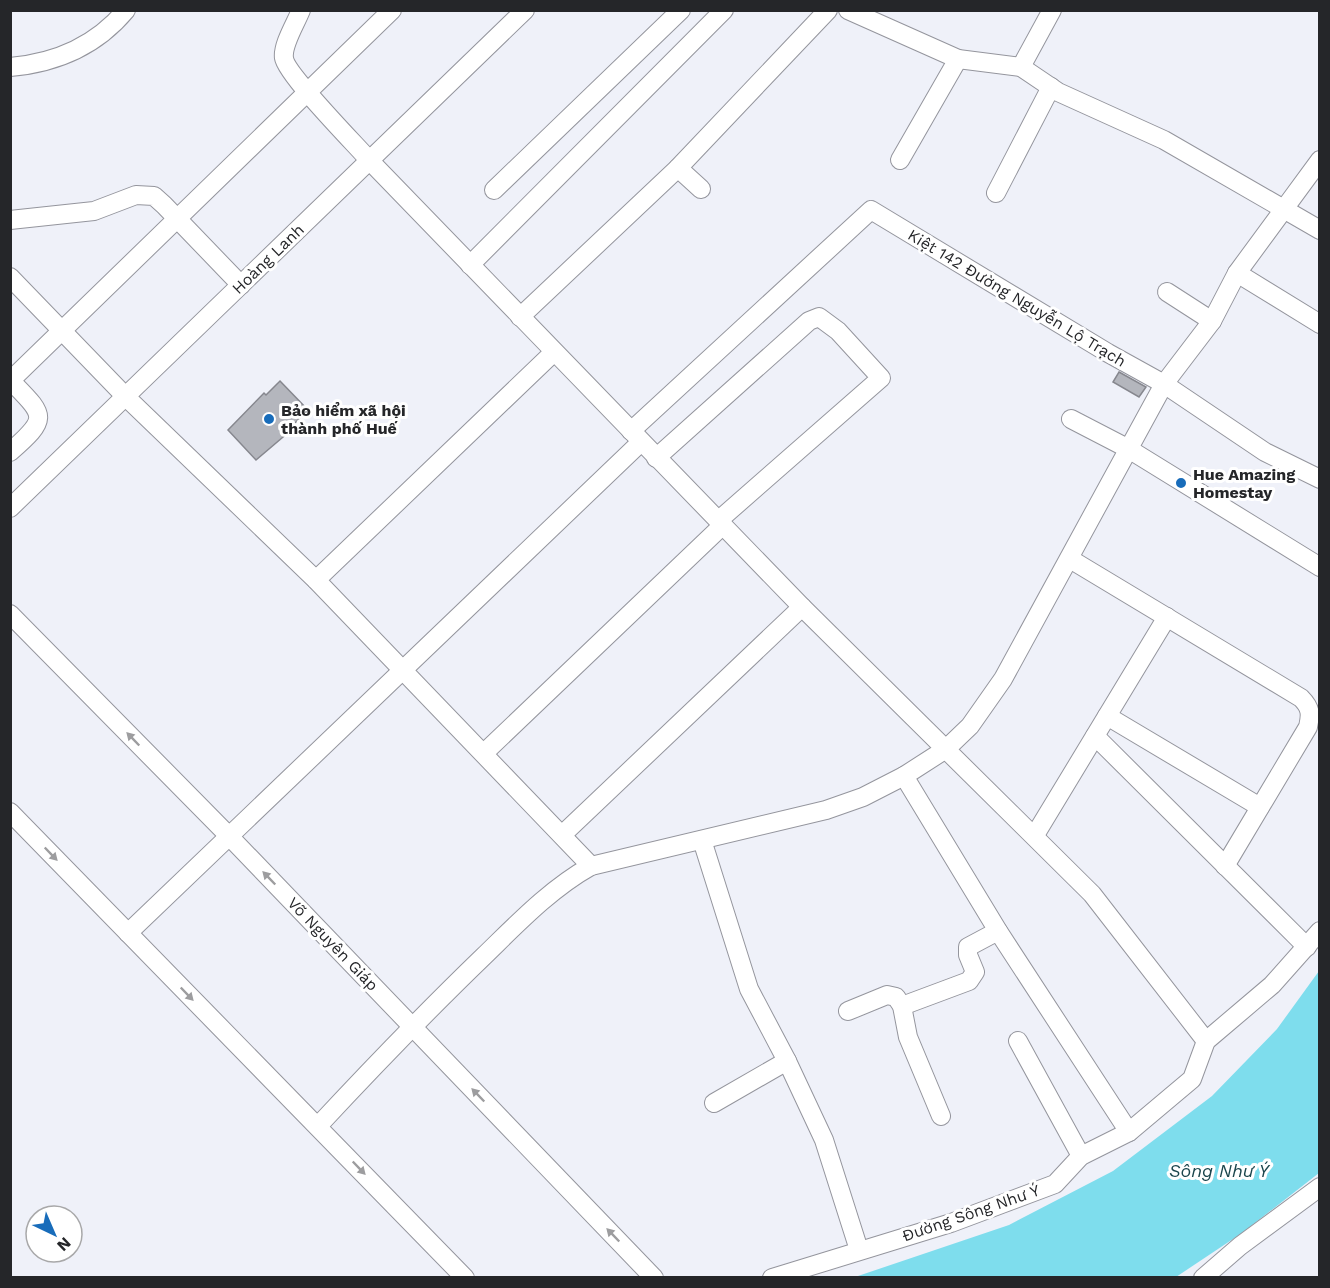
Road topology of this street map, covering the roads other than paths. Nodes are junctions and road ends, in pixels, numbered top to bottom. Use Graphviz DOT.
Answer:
graph roads {
  1 [pos="126,10"];
  2 [pos="301,10"];
  3 [pos="392,10"];
  4 [pos="525,10"];
  5 [pos="681,10"];
  6 [pos="724,10"];
  7 [pos="828,10"];
  8 [pos="848,10"];
  9 [pos="1052,10"];
  10 [pos="958,59"];
  11 [pos="10,67"];
  12 [pos="1021,67"];
  13 [pos="1051,87"];
  14 [pos="308,92"];
  15 [pos="900,160"];
  16 [pos="1320,160"];
  17 [pos="370,161"];
  18 [pos="678,168"];
  19 [pos="494,189"];
  20 [pos="701,189"];
  21 [pos="996,193"];
  22 [pos="1286,209"];
  23 [pos="10,219"];
  24 [pos="177,219"];
  25 [pos="1320,230"];
  26 [pos="470,265"];
  27 [pos="1237,273"];
  28 [pos="10,277"];
  29 [pos="242,285"];
  30 [pos="1167,292"];
  31 [pos="520,317"];
  32 [pos="1212,321"];
  33 [pos="1320,324"];
  34 [pos="62,330"];
  35 [pos="554,352"];
  36 [pos="10,380"];
  37 [pos="1164,384"];
  38 [pos="126,397"];
  39 [pos="1071,419"];
  40 [pos="636,437"];
  41 [pos="1127,448"];
  42 [pos="10,452"];
  43 [pos="656,458"];
  44 [pos="1320,479"];
  45 [pos="10,508"];
  46 [pos="721,523"];
  47 [pos="1070,559"];
  48 [pos="1320,567"];
  49 [pos="316,580"];
  50 [pos="802,607"];
  51 [pos="10,614"];
  52 [pos="1167,617"];
  53 [pos="402,669"];
  54 [pos="1107,716"];
  55 [pos="1095,736"];
  56 [pos="946,749"];
  57 [pos="484,753"];
  58 [pos="904,776"];
  59 [pos="1260,807"];
  60 [pos="10,812"];
  61 [pos="228,835"];
  62 [pos="562,835"];
  63 [pos="1035,835"];
  64 [pos="702,840"];
  65 [pos="591,866"];
  66 [pos="1225,866"];
  67 [pos="998,931"];
  68 [pos="1320,931"];
  69 [pos="128,933"];
  70 [pos="1307,947"];
  71 [pos="902,1006"];
  72 [pos="848,1011"];
  73 [pos="412,1026"];
  74 [pos="1018,1041"];
  75 [pos="1206,1041"];
  76 [pos="787,1061"];
  77 [pos="714,1103"];
  78 [pos="941,1116"];
  79 [pos="318,1126"];
  80 [pos="1129,1132"];
  81 [pos="1081,1156"];
  82 [pos="1318,1191"];
  83 [pos="859,1250"];
  84 [pos="465,1278"];
  85 [pos="654,1278"];
  86 [pos="772,1278"];
  87 [pos="1203,1278"];
  1 -- 11 [label="street"];
  2 -- 14 [label="street"];
  3 -- 14 [label="street"];
  4 -- 17 [label="street, Hoàng Lanh"];
  5 -- 19 [label="street"];
  6 -- 26 [label="street"];
  7 -- 18 [label="street"];
  8 -- 10 [label="street"];
  9 -- 12 [label="street"];
  10 -- 12 [label="street"];
  10 -- 15 [label="street"];
  12 -- 13 [label="street"];
  13 -- 21 [label="street"];
  13 -- 22 [label="street"];
  14 -- 17 [label="street"];
  14 -- 24 [label="street"];
  16 -- 22 [label="street"];
  17 -- 26 [label="street"];
  17 -- 29 [label="street, Hoàng Lanh"];
  18 -- 20 [label="street"];
  18 -- 31 [label="street"];
  22 -- 25 [label="street"];
  22 -- 27 [label="street"];
  23 -- 24 [label="street"];
  24 -- 29 [label="street"];
  24 -- 34 [label="street"];
  26 -- 31 [label="street"];
  27 -- 32 [label="street"];
  27 -- 33 [label="street"];
  28 -- 34 [label="street"];
  29 -- 38 [label="street, Hoàng Lanh"];
  30 -- 32 [label="street"];
  31 -- 35 [label="street"];
  32 -- 37 [label="street"];
  34 -- 36 [label="street"];
  34 -- 38 [label="street"];
  35 -- 40 [label="street"];
  35 -- 49 [label="street"];
  36 -- 42 [label="street"];
  37 -- 40 [label="street, Kiệt 142 Đường Nguyễn Lộ Trạch"];
  37 -- 41 [label="street"];
  37 -- 44 [label="street, Kiệt 142 Đường Nguyễn Lộ Trạch"];
  38 -- 45 [label="street, Hoàng Lanh"];
  38 -- 49 [label="street"];
  39 -- 41 [label="street"];
  40 -- 43 [label="street"];
  40 -- 53 [label="street"];
  41 -- 47 [label="street"];
  41 -- 48 [label="street"];
  43 -- 46 [label="street"];
  43 -- 46 [label="street"];
  46 -- 50 [label="street"];
  46 -- 57 [label="street"];
  47 -- 52 [label="street"];
  47 -- 56 [label="street"];
  49 -- 53 [label="street"];
  50 -- 56 [label="street"];
  50 -- 62 [label="street"];
  61 -- 51 [label="street, Võ Nguyên Giáp, one-way"];
  52 -- 54 [label="street"];
  52 -- 59 [label="street"];
  53 -- 57 [label="street"];
  53 -- 61 [label="street"];
  54 -- 55 [label="street"];
  54 -- 59 [label="street"];
  55 -- 63 [label="street"];
  55 -- 66 [label="street"];
  56 -- 58 [label="street"];
  56 -- 63 [label="street"];
  57 -- 62 [label="street"];
  58 -- 64 [label="street"];
  58 -- 67 [label="street"];
  59 -- 66 [label="street"];
  60 -- 69 [label="street, one-way"];
  61 -- 69 [label="street"];
  73 -- 61 [label="street, Võ Nguyên Giáp, one-way"];
  62 -- 65 [label="street"];
  63 -- 75 [label="street"];
  64 -- 65 [label="street"];
  64 -- 76 [label="street"];
  65 -- 73 [label="street"];
  66 -- 70 [label="street"];
  67 -- 71 [label="street"];
  67 -- 80 [label="street"];
  68 -- 70 [label="street, Đường Sông Như Ý"];
  69 -- 79 [label="street, one-way"];
  70 -- 75 [label="street, Đường Sông Như Ý"];
  71 -- 72 [label="street"];
  71 -- 78 [label="street"];
  73 -- 79 [label="street"];
  85 -- 73 [label="street, Võ Nguyên Giáp, one-way"];
  74 -- 81 [label="street"];
  75 -- 80 [label="street, Đường Sông Như Ý"];
  76 -- 77 [label="street"];
  76 -- 83 [label="street"];
  79 -- 84 [label="street, one-way"];
  80 -- 81 [label="street, Đường Sông Như Ý"];
  81 -- 83 [label="street, Đường Sông Như Ý"];
  82 -- 87 [label="street"];
  83 -- 86 [label="street, Đường Sông Như Ý"];
}
